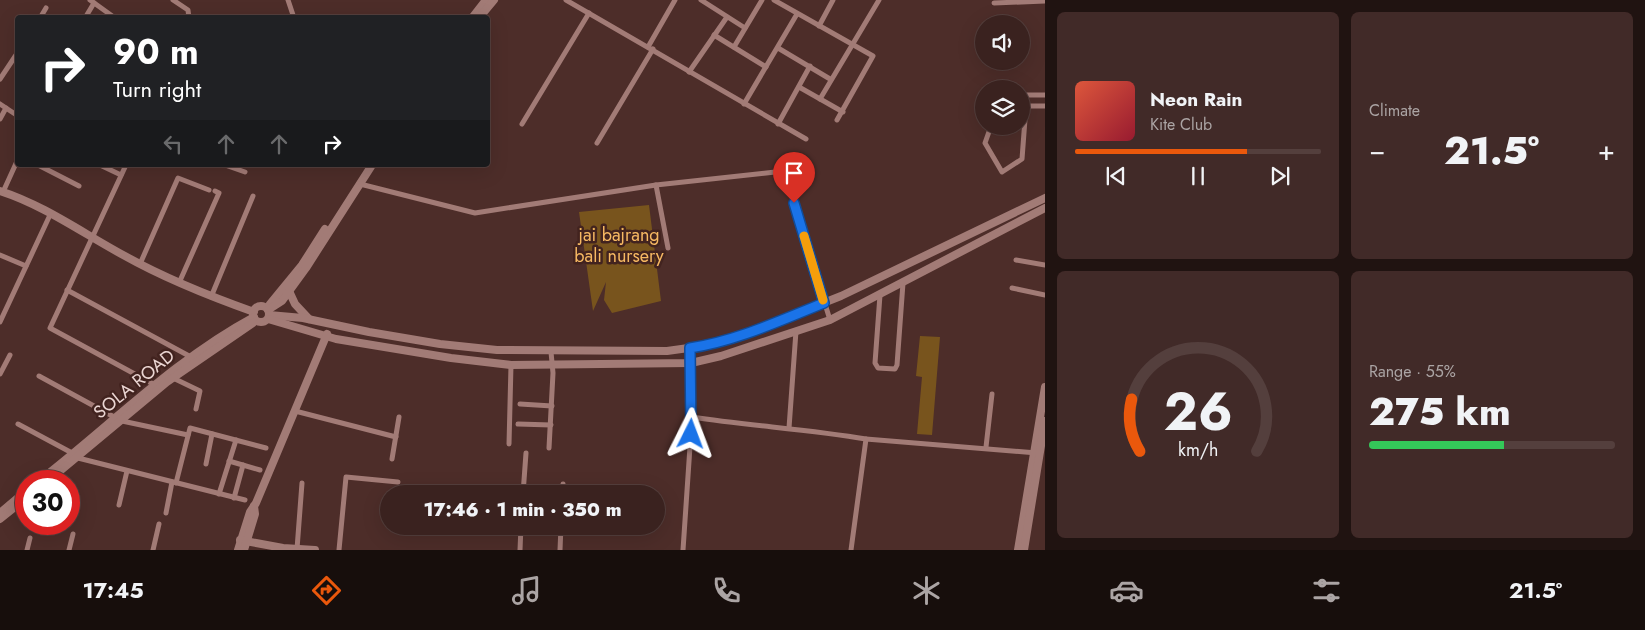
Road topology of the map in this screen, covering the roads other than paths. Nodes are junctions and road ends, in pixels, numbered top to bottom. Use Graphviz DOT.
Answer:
graph roads {
  1 [pos="173,0"];
  2 [pos="288,0"];
  3 [pos="486,0"];
  4 [pos="494,0"];
  5 [pos="566,0"];
  6 [pos="676,0"];
  7 [pos="700,0"];
  8 [pos="762,0"];
  9 [pos="774,0"];
  10 [pos="833,0"];
  11 [pos="879,0"];
  12 [pos="1045,1"];
  13 [pos="92,2"];
  14 [pos="994,3"];
  15 [pos="46,8"];
  16 [pos="589,13"];
  17 [pos="798,14"];
  18 [pos="42,15"];
  19 [pos="86,15"];
  20 [pos="111,15"];
  21 [pos="189,15"];
  22 [pos="293,15"];
  23 [pos="474,15"];
  24 [pos="482,15"];
  25 [pos="727,17"];
  26 [pos="819,26"];
  27 [pos="745,28"];
  28 [pos="714,35"];
  29 [pos="852,45"];
  30 [pos="734,47"];
  31 [pos="651,48"];
  32 [pos="778,48"];
  33 [pos="15,56"];
  34 [pos="810,66"];
  35 [pos="766,67"];
  36 [pos="690,72"];
  37 [pos="0,79"];
  38 [pos="830,79"];
  39 [pos="799,87"];
  40 [pos="1030,95"];
  41 [pos="1045,96"];
  42 [pos="820,98"];
  43 [pos="0,104"];
  44 [pos="744,104"];
  45 [pos="1030,106"];
  46 [pos="1045,106"];
  47 [pos="6,108"];
  48 [pos="843,112"];
  49 [pos="15,114"];
  50 [pos="0,119"];
  51 [pos="837,120"];
  52 [pos="522,124"];
  53 [pos="778,124"];
  54 [pos="988,135"];
  55 [pos="1023,135"];
  56 [pos="806,139"];
  57 [pos="598,143"];
  58 [pos="15,165"];
  59 [pos="42,167"];
  60 [pos="104,167"];
  61 [pos="125,167"];
  62 [pos="231,167"];
  63 [pos="365,167"];
  64 [pos="371,167"];
  65 [pos="245,172"];
  66 [pos="121,175"];
  67 [pos="360,184"];
  68 [pos="656,185"];
  69 [pos="79,186"];
  70 [pos="208,190"];
  71 [pos="215,191"];
  72 [pos="2,192"];
  73 [pos="253,196"];
  74 [pos="1045,198"];
  75 [pos="1045,208"];
  76 [pos="50,215"];
  77 [pos="91,237"];
  78 [pos="668,248"];
  79 [pos="0,255"];
  80 [pos="1016,260"];
  81 [pos="140,264"];
  82 [pos="1045,265"];
  83 [pos="26,266"];
  84 [pos="179,283"];
  85 [pos="904,283"];
  86 [pos="1012,288"];
  87 [pos="67,290"];
  88 [pos="289,291"];
  89 [pos="1045,294"];
  90 [pos="880,295"];
  91 [pos="211,296"];
  92 [pos="824,303"];
  93 [pos="0,304"];
  94 [pos="7,308"];
  95 [pos="268,313"];
  96 [pos="255,317"];
  97 [pos="309,319"];
  98 [pos="830,320"];
  99 [pos="0,322"];
  100 [pos="330,324"];
  101 [pos="796,331"];
  102 [pos="327,336"];
  103 [pos="690,348"];
  104 [pos="551,352"];
  105 [pos="10,355"];
  106 [pos="191,357"];
  107 [pos="691,363"];
  108 [pos="552,364"];
  109 [pos="511,365"];
  110 [pos="0,374"];
  111 [pos="39,376"];
  112 [pos="173,378"];
  113 [pos="155,384"];
  114 [pos="1045,387"];
  115 [pos="992,394"];
  116 [pos="520,404"];
  117 [pos="552,406"];
  118 [pos="196,409"];
  119 [pos="295,411"];
  120 [pos="399,417"];
  121 [pos="692,417"];
  122 [pos="119,419"];
  123 [pos="1045,421"];
  124 [pos="18,424"];
  125 [pos="518,424"];
  126 [pos="551,425"];
  127 [pos="789,428"];
  128 [pos="212,434"];
  129 [pos="188,435"];
  130 [pos="396,437"];
  131 [pos="866,438"];
  132 [pos="236,440"];
  133 [pos="509,444"];
  134 [pos="986,447"];
  135 [pos="266,448"];
  136 [pos="549,448"];
  137 [pos="526,453"];
  138 [pos="1036,453"];
  139 [pos="76,456"];
  140 [pos="392,459"];
  141 [pos="229,461"];
  142 [pos="206,464"];
  143 [pos="243,465"];
  144 [pos="55,470"];
  145 [pos="60,470"];
  146 [pos="260,470"];
  147 [pos="127,471"];
  148 [pos="398,482"];
  149 [pos="174,483"];
  150 [pos="302,483"];
  151 [pos="524,485"];
  152 [pos="219,494"];
  153 [pos="234,498"];
  154 [pos="15,500"];
  155 [pos="244,500"];
  156 [pos="119,506"];
  157 [pos="15,507"];
  158 [pos="166,512"];
  159 [pos="0,513"];
  160 [pos="0,519"];
  161 [pos="159,524"];
  162 [pos="73,535"];
  163 [pos="521,535"];
  164 [pos="561,535"];
  165 [pos="30,538"];
  166 [pos="243,540"];
  167 [pos="297,549"];
  168 [pos="27,550"];
  169 [pos="69,550"];
  170 [pos="153,550"];
  171 [pos="240,550"];
  172 [pos="316,550"];
  173 [pos="339,550"];
  174 [pos="520,550"];
  175 [pos="560,550"];
  176 [pos="683,550"];
  177 [pos="851,550"];
  178 [pos="1018,550"];
  179 [pos="1024,550"];
  1 -- 21 [label="street"];
  2 -- 22 [label="street"];
  3 -- 23 [label="street"];
  4 -- 24 [label="street"];
  5 -- 16 [label="street"];
  6 -- 31 [label="street"];
  7 -- 25 [label="street"];
  8 -- 27 [label="street"];
  9 -- 17 [label="street"];
  10 -- 26 [label="street"];
  11 -- 29 [label="street"];
  12 -- 14 [label="street"];
  13 -- 19 [label="street"];
  13 -- 20 [label="street"];
  15 -- 18 [label="street"];
  16 -- 31 [label="street"];
  16 -- 52 [label="street"];
  17 -- 26 [label="street"];
  17 -- 32 [label="street"];
  25 -- 27 [label="street"];
  25 -- 28 [label="street"];
  26 -- 29 [label="street"];
  27 -- 30 [label="street"];
  28 -- 30 [label="street"];
  28 -- 36 [label="street"];
  29 -- 38 [label="street"];
  29 -- 48 [label="street"];
  30 -- 35 [label="street"];
  31 -- 36 [label="street"];
  31 -- 57 [label="street"];
  32 -- 34 [label="street"];
  32 -- 35 [label="street"];
  33 -- 37 [label="street"];
  34 -- 38 [label="street"];
  34 -- 39 [label="street"];
  35 -- 44 [label="street"];
  36 -- 44 [label="street"];
  38 -- 42 [label="street"];
  39 -- 42 [label="street"];
  39 -- 53 [label="street"];
  40 -- 41 [label="street"];
  42 -- 48 [label="street"];
  43 -- 47 [label="street"];
  44 -- 53 [label="street"];
  45 -- 46 [label="street"];
  47 -- 49 [label="street"];
  47 -- 50 [label="street"];
  48 -- 51 [label="street"];
  53 -- 56 [label="street"];
  54 -- 55 [label="street"];
  58 -- 72 [label="street"];
  59 -- 69 [label="street"];
  60 -- 66 [label="street"];
  61 -- 66 [label="street"];
  62 -- 65 [label="street"];
  63 -- 95 [label="street"];
  64 -- 67 [label="street"];
  66 -- 77 [label="street"];
  67 -- 68 [label="street"];
  67 -- 88 [label="street"];
  68 -- 78 [label="street"];
  68 -- 92 [label="street"];
  70 -- 81 [label="street"];
  71 -- 84 [label="street"];
  72 -- 76 [label="street"];
  73 -- 91 [label="street"];
  74 -- 92 [label="street"];
  75 -- 85 [label="street"];
  76 -- 77 [label="street"];
  76 -- 83 [label="street"];
  77 -- 81 [label="street"];
  77 -- 87 [label="street"];
  79 -- 83 [label="street"];
  80 -- 82 [label="street"];
  81 -- 84 [label="street"];
  83 -- 94 [label="street"];
  84 -- 91 [label="street"];
  85 -- 90 [label="street"];
  85 -- 90 [label="street"];
  86 -- 89 [label="street"];
  87 -- 106 [label="street"];
  87 -- 113 [label="street"];
  88 -- 95 [label="street"];
  88 -- 97 [label="street"];
  90 -- 98 [label="street"];
  91 -- 96 [label="street"];
  92 -- 98 [label="street"];
  92 -- 103 [label="street"];
  93 -- 94 [label="street"];
  94 -- 99 [label="street"];
  95 -- 96 [label="street"];
  95 -- 96 [label="street"];
  95 -- 97 [label="street"];
  95 -- 102 [label="street"];
  96 -- 106 [label="street, SOLA ROAD"];
  96 -- 112 [label="street, SOLA ROAD"];
  97 -- 100 [label="street"];
  98 -- 101 [label="street"];
  100 -- 102 [label="street"];
  100 -- 104 [label="street"];
  101 -- 107 [label="street"];
  101 -- 127 [label="street"];
  102 -- 109 [label="street"];
  102 -- 119 [label="street"];
  103 -- 104 [label="street"];
  103 -- 107 [label="street"];
  104 -- 108 [label="street"];
  105 -- 110 [label="street"];
  106 -- 113 [label="street, SOLA ROAD"];
  107 -- 108 [label="street"];
  107 -- 121 [label="street"];
  108 -- 109 [label="street"];
  108 -- 117 [label="street"];
  109 -- 133 [label="street"];
  111 -- 122 [label="street"];
  112 -- 118 [label="street"];
  112 -- 122 [label="street, SOLA ROAD"];
  113 -- 122 [label="street, SOLA ROAD"];
  114 -- 138 [label="street"];
  115 -- 134 [label="street"];
  116 -- 117 [label="street"];
  117 -- 126 [label="street"];
  119 -- 130 [label="street"];
  119 -- 166 [label="street"];
  120 -- 130 [label="street"];
  121 -- 127 [label="street"];
  121 -- 176 [label="street"];
  122 -- 129 [label="street"];
  122 -- 139 [label="street, SOLA ROAD"];
  123 -- 138 [label="street"];
  124 -- 139 [label="street"];
  125 -- 126 [label="street"];
  126 -- 136 [label="street"];
  127 -- 131 [label="street"];
  128 -- 129 [label="street"];
  128 -- 132 [label="street"];
  128 -- 142 [label="street"];
  129 -- 149 [label="street"];
  130 -- 140 [label="street"];
  131 -- 134 [label="street"];
  131 -- 177 [label="street"];
  132 -- 135 [label="street"];
  132 -- 141 [label="street"];
  134 -- 138 [label="street"];
  137 -- 151 [label="street"];
  138 -- 178 [label="street"];
  138 -- 179 [label="street"];
  139 -- 144 [label="street, SOLA ROAD"];
  139 -- 145 [label="street, SOLA ROAD"];
  139 -- 147 [label="street"];
  141 -- 143 [label="street"];
  141 -- 152 [label="street"];
  143 -- 146 [label="street"];
  143 -- 153 [label="street"];
  147 -- 149 [label="street"];
  147 -- 156 [label="street"];
  148 -- 173 [label="street"];
  149 -- 152 [label="street"];
  149 -- 158 [label="street"];
  150 -- 167 [label="street"];
  152 -- 153 [label="street"];
  153 -- 155 [label="street"];
  154 -- 159 [label="street"];
  157 -- 160 [label="street"];
  161 -- 170 [label="street"];
  162 -- 169 [label="street"];
  163 -- 174 [label="street"];
  164 -- 175 [label="street"];
  165 -- 168 [label="street"];
  166 -- 167 [label="street"];
  166 -- 171 [label="street"];
  167 -- 172 [label="street"];
}
